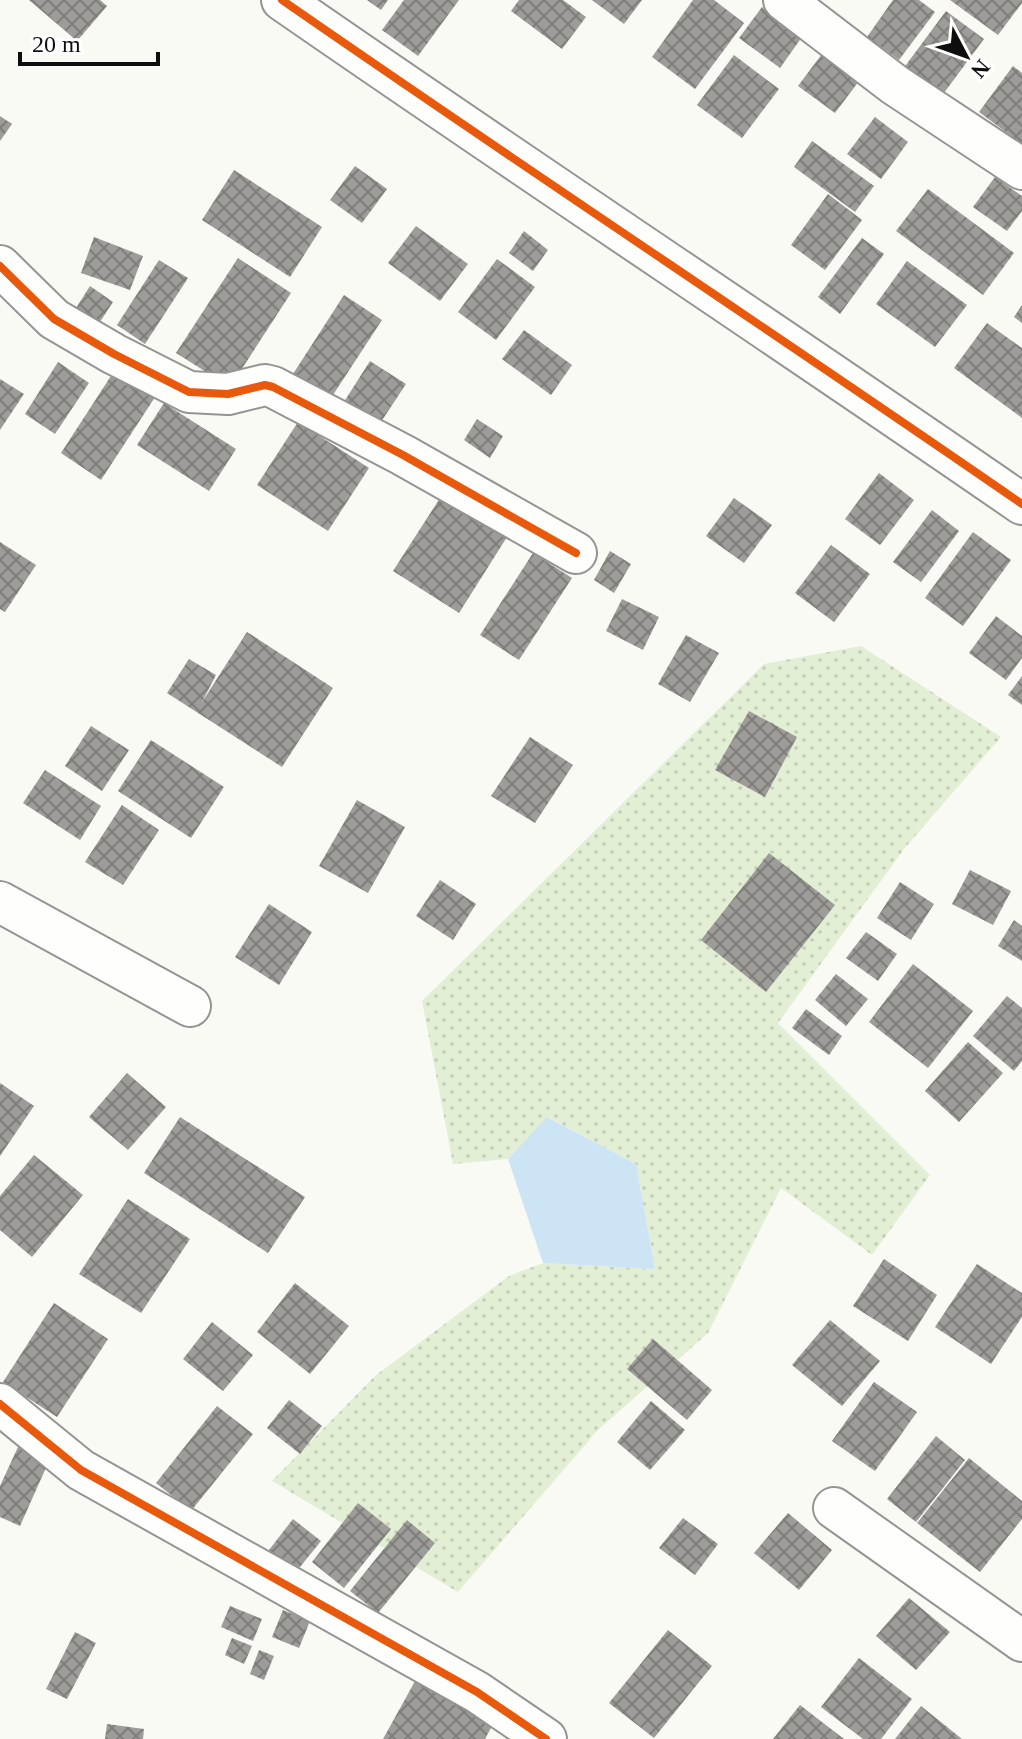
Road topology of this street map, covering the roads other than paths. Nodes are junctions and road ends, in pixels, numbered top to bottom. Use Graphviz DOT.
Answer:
graph roads {
  1 [pos="282,0"];
  2 [pos="784,0"];
  3 [pos="1022,169"];
  4 [pos="0,266"];
  5 [pos="1022,504"];
  6 [pos="576,553"];
  7 [pos="0,902"];
  8 [pos="190,1006"];
  9 [pos="0,1404"];
  10 [pos="834,1508"];
  11 [pos="1022,1641"];
  12 [pos="546,1739"];
  1 -- 5 [label="street"];
  2 -- 3 [label="street"];
  4 -- 6 [label="street"];
  7 -- 8 [label="street"];
  9 -- 12 [label="street"];
  10 -- 11 [label="street"];
}
